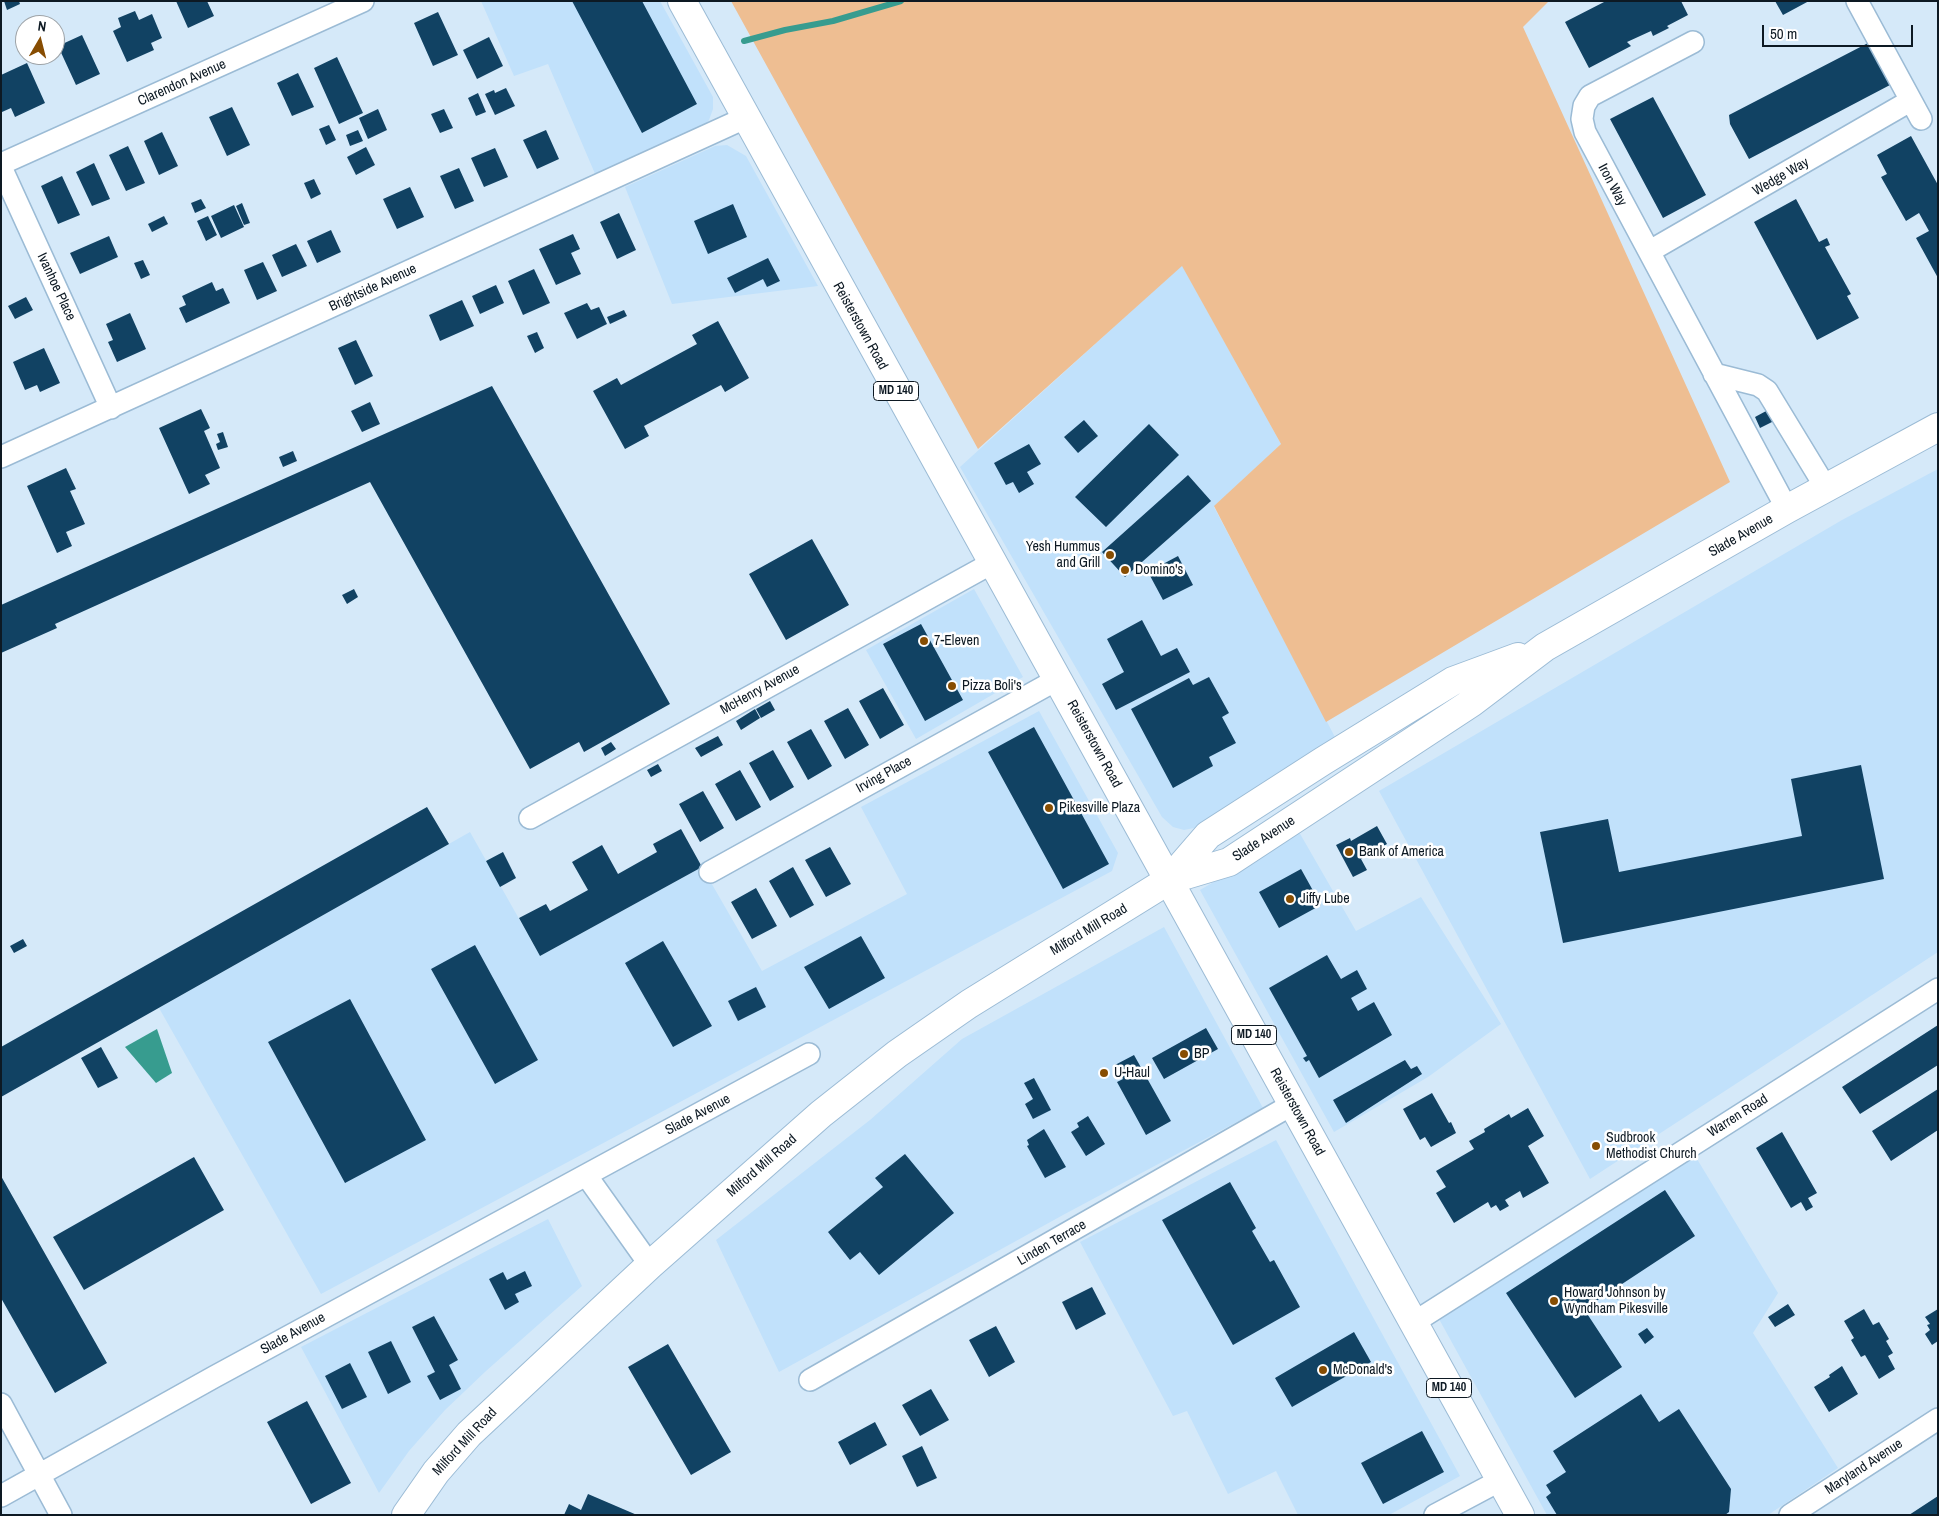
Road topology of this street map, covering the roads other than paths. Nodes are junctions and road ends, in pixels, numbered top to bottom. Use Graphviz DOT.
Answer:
graph roads {
  1 [pos="363,1"];
  2 [pos="682,1"];
  3 [pos="1857,1"];
  4 [pos="1693,42"];
  5 [pos="1910,101"];
  6 [pos="745,118"];
  7 [pos="1921,119"];
  8 [pos="1,166"];
  9 [pos="1650,251"];
  10 [pos="1714,374"];
  11 [pos="111,408"];
  12 [pos="1938,427"];
  13 [pos="1,457"];
  14 [pos="1826,488"];
  15 [pos="1787,509"];
  16 [pos="992,563"];
  17 [pos="1058,678"];
  18 [pos="530,818"];
  19 [pos="710,872"];
  20 [pos="1169,880"];
  21 [pos="1938,989"];
  22 [pos="809,1054"];
  23 [pos="1292,1104"];
  24 [pos="586,1175"];
  25 [pos="650,1265"];
  26 [pos="1413,1323"];
  27 [pos="810,1380"];
  28 [pos="1,1404"];
  29 [pos="1938,1419"];
  30 [pos="40,1475"];
  31 [pos="1500,1480"];
  32 [pos="1,1496"];
  33 [pos="61,1515"];
  34 [pos="406,1515"];
  35 [pos="1435,1515"];
  36 [pos="1520,1515"];
  37 [pos="1790,1515"];
  1 -- 8 [label="street, Clarendon Avenue"];
  2 -- 6 [label="main road, Reisterstown Road / MD 140"];
  3 -- 5 [label="street"];
  4 -- 9 [label="street, Iron Way"];
  5 -- 7 [label="street"];
  5 -- 9 [label="street, Wedge Way"];
  6 -- 11 [label="street, Brightside Avenue"];
  6 -- 16 [label="main road, Reisterstown Road / MD 140"];
  8 -- 11 [label="street, Ivanhoe Place"];
  9 -- 10 [label="street, Iron Way"];
  10 -- 14 [label="street"];
  10 -- 15 [label="street, Iron Way"];
  11 -- 13 [label="street, Brightside Avenue"];
  12 -- 14 [label="main road, Slade Avenue"];
  14 -- 15 [label="main road, Slade Avenue"];
  15 -- 20 [label="main road, Slade Avenue"];
  16 -- 17 [label="main road, Reisterstown Road / MD 140"];
  16 -- 18 [label="street, McHenry Avenue"];
  17 -- 19 [label="street, Irving Place"];
  17 -- 20 [label="main road, Reisterstown Road / MD 140"];
  20 -- 23 [label="main road, Reisterstown Road / MD 140"];
  20 -- 25 [label="main road, Milford Mill Road"];
  21 -- 26 [label="street, Warren Road"];
  22 -- 24 [label="street, Slade Avenue"];
  23 -- 26 [label="main road, Reisterstown Road / MD 140"];
  23 -- 27 [label="street, Linden Terrace"];
  24 -- 25 [label="street"];
  24 -- 30 [label="street, Slade Avenue"];
  25 -- 34 [label="main road, Milford Mill Road"];
  26 -- 31 [label="main road, Reisterstown Road / MD 140"];
  28 -- 30 [label="street"];
  29 -- 37 [label="street, Maryland Avenue"];
  30 -- 32 [label="street, Slade Avenue"];
  30 -- 33 [label="street"];
  31 -- 35 [label="street"];
  31 -- 36 [label="main road, Reisterstown Road / MD 140"];
}
